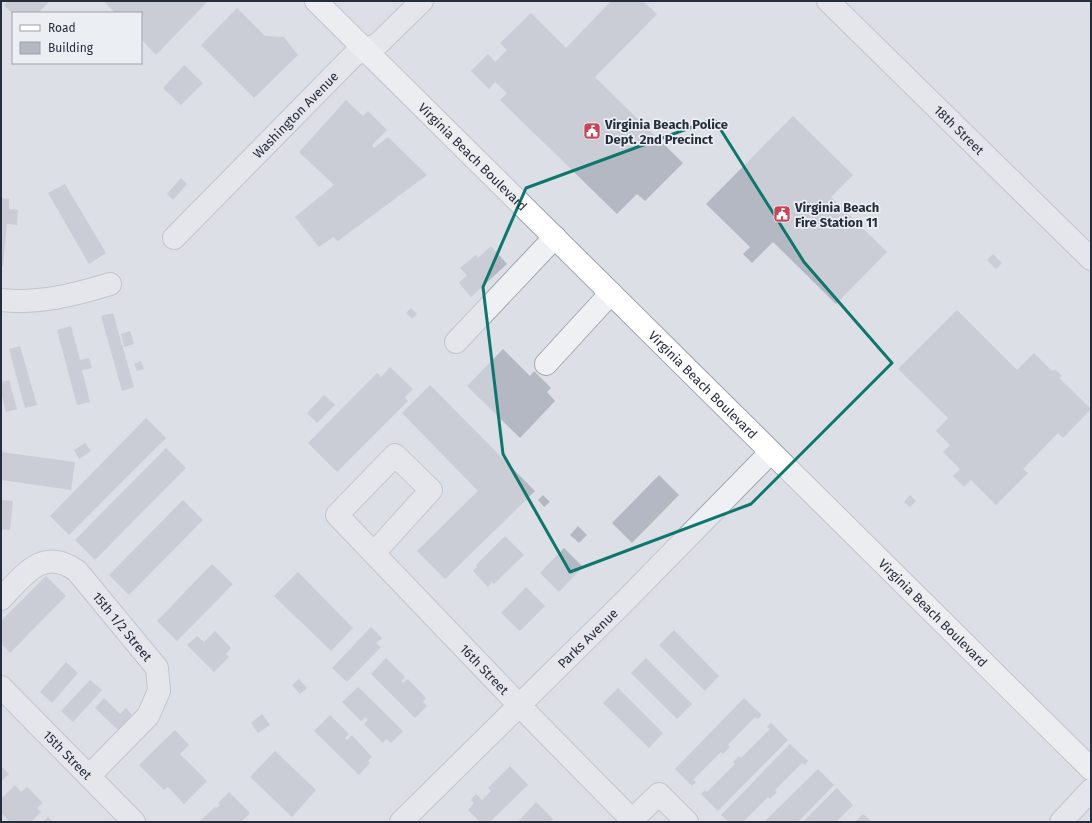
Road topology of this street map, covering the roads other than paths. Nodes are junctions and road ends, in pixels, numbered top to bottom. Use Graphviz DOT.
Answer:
graph roads {
  1 [pos="316,1"];
  2 [pos="422,1"];
  3 [pos="828,1"];
  4 [pos="364,49"];
  5 [pos="555,237"];
  6 [pos="174,238"];
  7 [pos="1091,259"];
  8 [pos="110,284"];
  9 [pos="611,293"];
  10 [pos="1,300"];
  11 [pos="456,342"];
  12 [pos="546,364"];
  13 [pos="771,452"];
  14 [pos="374,553"];
  15 [pos="1,599"];
  16 [pos="1,687"];
  17 [pos="519,705"];
  18 [pos="1091,769"];
  19 [pos="89,776"];
  20 [pos="1091,790"];
  21 [pos="633,821"];
  22 [pos="134,822"];
  23 [pos="401,822"];
  24 [pos="687,822"];
  25 [pos="1060,822"];
  1 -- 4 [label="main road, Virginia Beach Boulevard"];
  2 -- 4 [label="street, Washington Avenue"];
  3 -- 7 [label="street, 18th Street"];
  4 -- 5 [label="main road, Virginia Beach Boulevard"];
  4 -- 6 [label="street, Washington Avenue"];
  5 -- 9 [label="main road, Virginia Beach Boulevard"];
  5 -- 11 [label="street"];
  8 -- 10 [label="street"];
  9 -- 12 [label="street"];
  9 -- 13 [label="main road, Virginia Beach Boulevard"];
  13 -- 17 [label="street, Parks Avenue"];
  13 -- 18 [label="main road, Virginia Beach Boulevard"];
  14 -- 14 [label="street, 16th Street"];
  14 -- 17 [label="street, 16th Street"];
  15 -- 19 [label="street, 15th 1/2 Street"];
  16 -- 19 [label="street, 15th Street"];
  17 -- 21 [label="street, 16th Street"];
  17 -- 23 [label="street, Parks Avenue"];
  19 -- 22 [label="street, 15th Street"];
  20 -- 25 [label="street"];
  21 -- 24 [label="street"];
}
